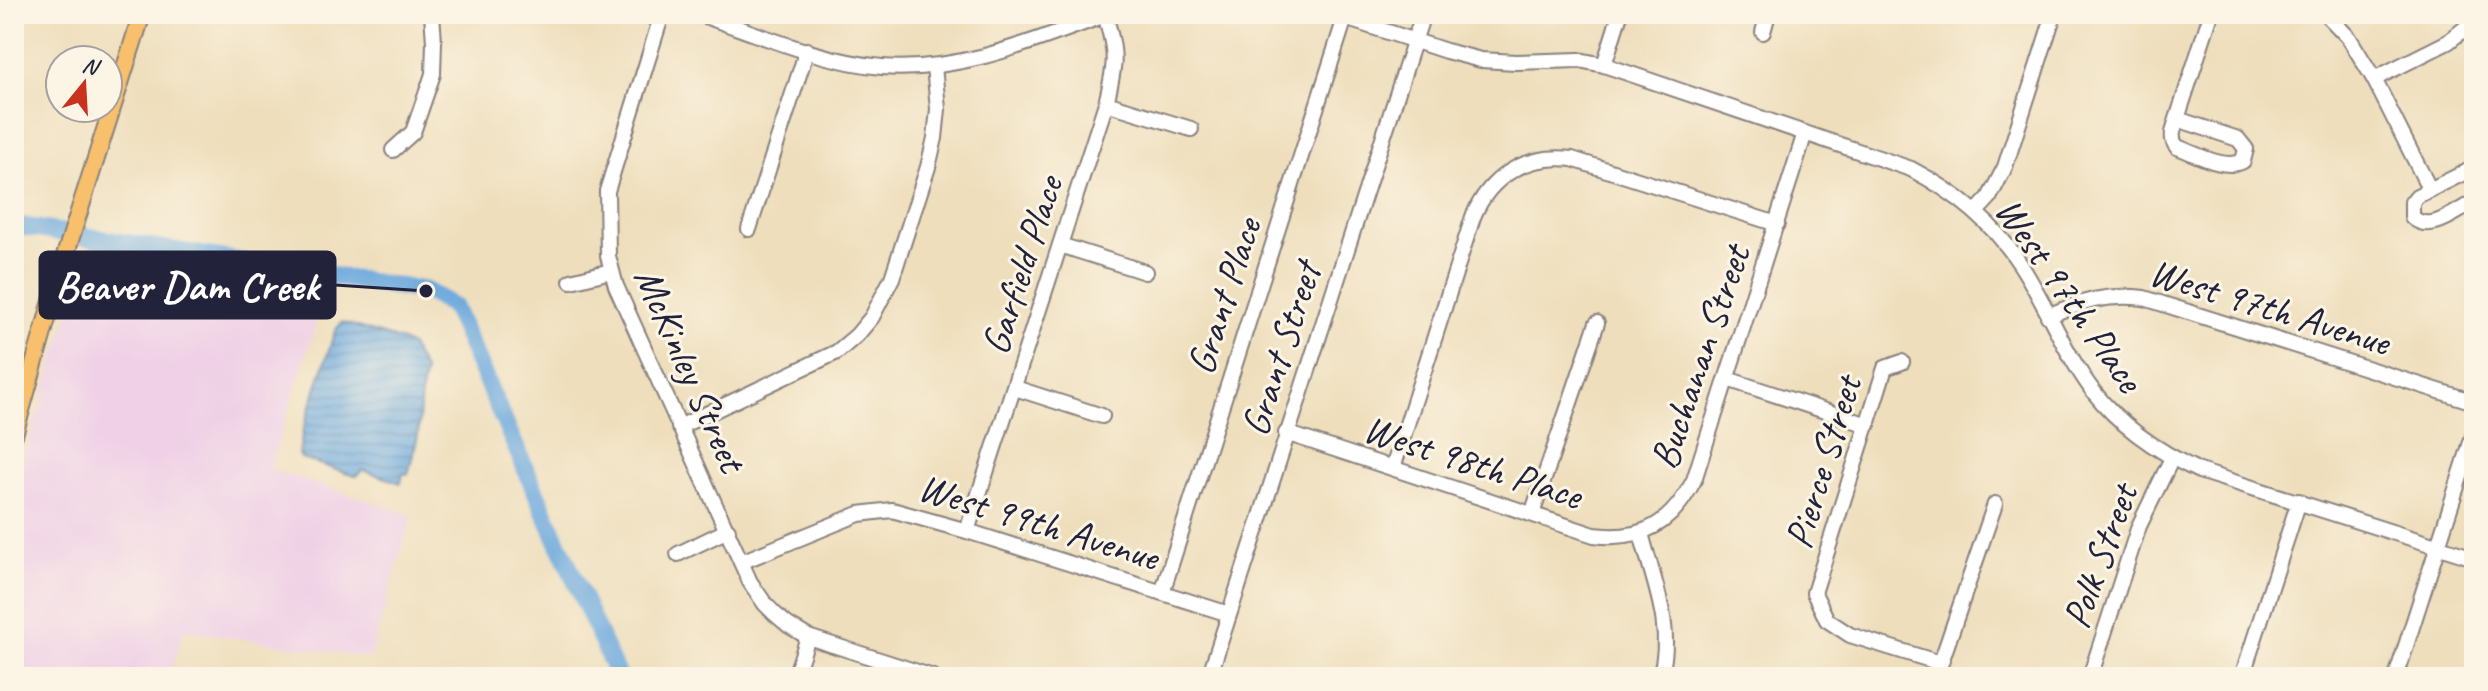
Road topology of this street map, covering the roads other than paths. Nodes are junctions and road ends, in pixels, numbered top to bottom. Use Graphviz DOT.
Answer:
graph roads {
  1 [pos="142,14"];
  2 [pos="432,14"];
  3 [pos="662,14"];
  4 [pos="699,14"];
  5 [pos="1106,14"];
  6 [pos="1423,14"];
  7 [pos="1620,14"];
  8 [pos="1768,14"];
  9 [pos="2054,14"];
  10 [pos="2211,14"];
  11 [pos="2326,14"];
  12 [pos="1339,16"];
  13 [pos="2474,21"];
  14 [pos="1763,32"];
  15 [pos="1413,40"];
  16 [pos="807,50"];
  17 [pos="1604,65"];
  18 [pos="934,66"];
  19 [pos="2374,79"];
  20 [pos="1106,103"];
  21 [pos="2177,119"];
  22 [pos="1191,129"];
  23 [pos="1805,133"];
  24 [pos="393,150"];
  25 [pos="2474,168"];
  26 [pos="2430,190"];
  27 [pos="2474,202"];
  28 [pos="1976,212"];
  29 [pos="1777,224"];
  30 [pos="749,229"];
  31 [pos="1060,245"];
  32 [pos="611,271"];
  33 [pos="1145,272"];
  34 [pos="571,281"];
  35 [pos="2048,316"];
  36 [pos="1597,323"];
  37 [pos="1902,362"];
  38 [pos="1727,379"];
  39 [pos="1015,388"];
  40 [pos="2474,402"];
  41 [pos="1102,416"];
  42 [pos="1868,425"];
  43 [pos="679,427"];
  44 [pos="1286,433"];
  45 [pos="2474,433"];
  46 [pos="14,435"];
  47 [pos="2172,458"];
  48 [pos="1393,468"];
  49 [pos="2299,501"];
  50 [pos="1995,504"];
  51 [pos="1532,514"];
  52 [pos="728,530"];
  53 [pos="967,531"];
  54 [pos="1641,533"];
  55 [pos="2437,545"];
  56 [pos="678,554"];
  57 [pos="2474,558"];
  58 [pos="741,562"];
  59 [pos="1162,593"];
  60 [pos="1229,614"];
  61 [pos="808,637"];
  62 [pos="1938,670"];
  63 [pos="795,677"];
  64 [pos="933,677"];
  65 [pos="1209,677"];
  66 [pos="1660,677"];
  67 [pos="2090,677"];
  68 [pos="2242,677"];
  69 [pos="2396,677"];
  1 -- 46 [label="main road"];
  2 -- 24 [label="street"];
  3 -- 32 [label="street, McKinley Street"];
  4 -- 16 [label="street"];
  5 -- 18 [label="street"];
  5 -- 20 [label="street, Garfield Place"];
  6 -- 15 [label="street, Grant Street"];
  7 -- 17 [label="street"];
  8 -- 14 [label="street"];
  9 -- 28 [label="street"];
  10 -- 21 [label="street"];
  11 -- 19 [label="street"];
  12 -- 15 [label="street, West 97th Place"];
  12 -- 59 [label="street, Grant Place"];
  13 -- 19 [label="street"];
  15 -- 17 [label="street, West 97th Place"];
  15 -- 44 [label="street, Grant Street"];
  16 -- 18 [label="street"];
  16 -- 30 [label="street"];
  17 -- 23 [label="street, West 97th Place"];
  18 -- 43 [label="street"];
  19 -- 26 [label="street"];
  20 -- 22 [label="street"];
  20 -- 31 [label="street, Garfield Place"];
  21 -- 21 [label="street"];
  23 -- 28 [label="street, West 97th Place"];
  23 -- 29 [label="street, Buchanan Street"];
  25 -- 26 [label="street"];
  26 -- 27 [label="street"];
  28 -- 35 [label="street, West 97th Place"];
  29 -- 38 [label="street, Buchanan Street"];
  29 -- 48 [label="street"];
  31 -- 33 [label="street"];
  31 -- 39 [label="street, Garfield Place"];
  32 -- 34 [label="street"];
  32 -- 43 [label="street, McKinley Street"];
  35 -- 40 [label="street, West 97th Avenue"];
  35 -- 47 [label="street, West 97th Place"];
  36 -- 51 [label="street"];
  37 -- 42 [label="street, Pierce Street"];
  38 -- 42 [label="street"];
  38 -- 54 [label="street, Buchanan Street"];
  39 -- 41 [label="street"];
  39 -- 53 [label="street, Garfield Place"];
  42 -- 62 [label="street, Pierce Street"];
  43 -- 52 [label="street, McKinley Street"];
  44 -- 48 [label="street, West 98th Place"];
  44 -- 60 [label="street, Grant Street"];
  45 -- 55 [label="street"];
  47 -- 49 [label="street, West 97th Place"];
  47 -- 67 [label="street, Polk Street"];
  48 -- 51 [label="street, West 98th Place"];
  49 -- 55 [label="street, West 97th Place"];
  49 -- 68 [label="street"];
  50 -- 62 [label="street"];
  51 -- 54 [label="street, West 98th Place"];
  52 -- 56 [label="street"];
  52 -- 58 [label="street, McKinley Street"];
  53 -- 58 [label="street, West 99th Avenue"];
  53 -- 59 [label="street, West 99th Avenue"];
  54 -- 66 [label="street"];
  55 -- 57 [label="street, West 97th Place"];
  55 -- 69 [label="street"];
  58 -- 61 [label="street, McKinley Street"];
  59 -- 60 [label="street, West 99th Avenue"];
  60 -- 65 [label="street, Grant Street"];
  61 -- 63 [label="street"];
  61 -- 64 [label="street, McKinley Street"];
}
